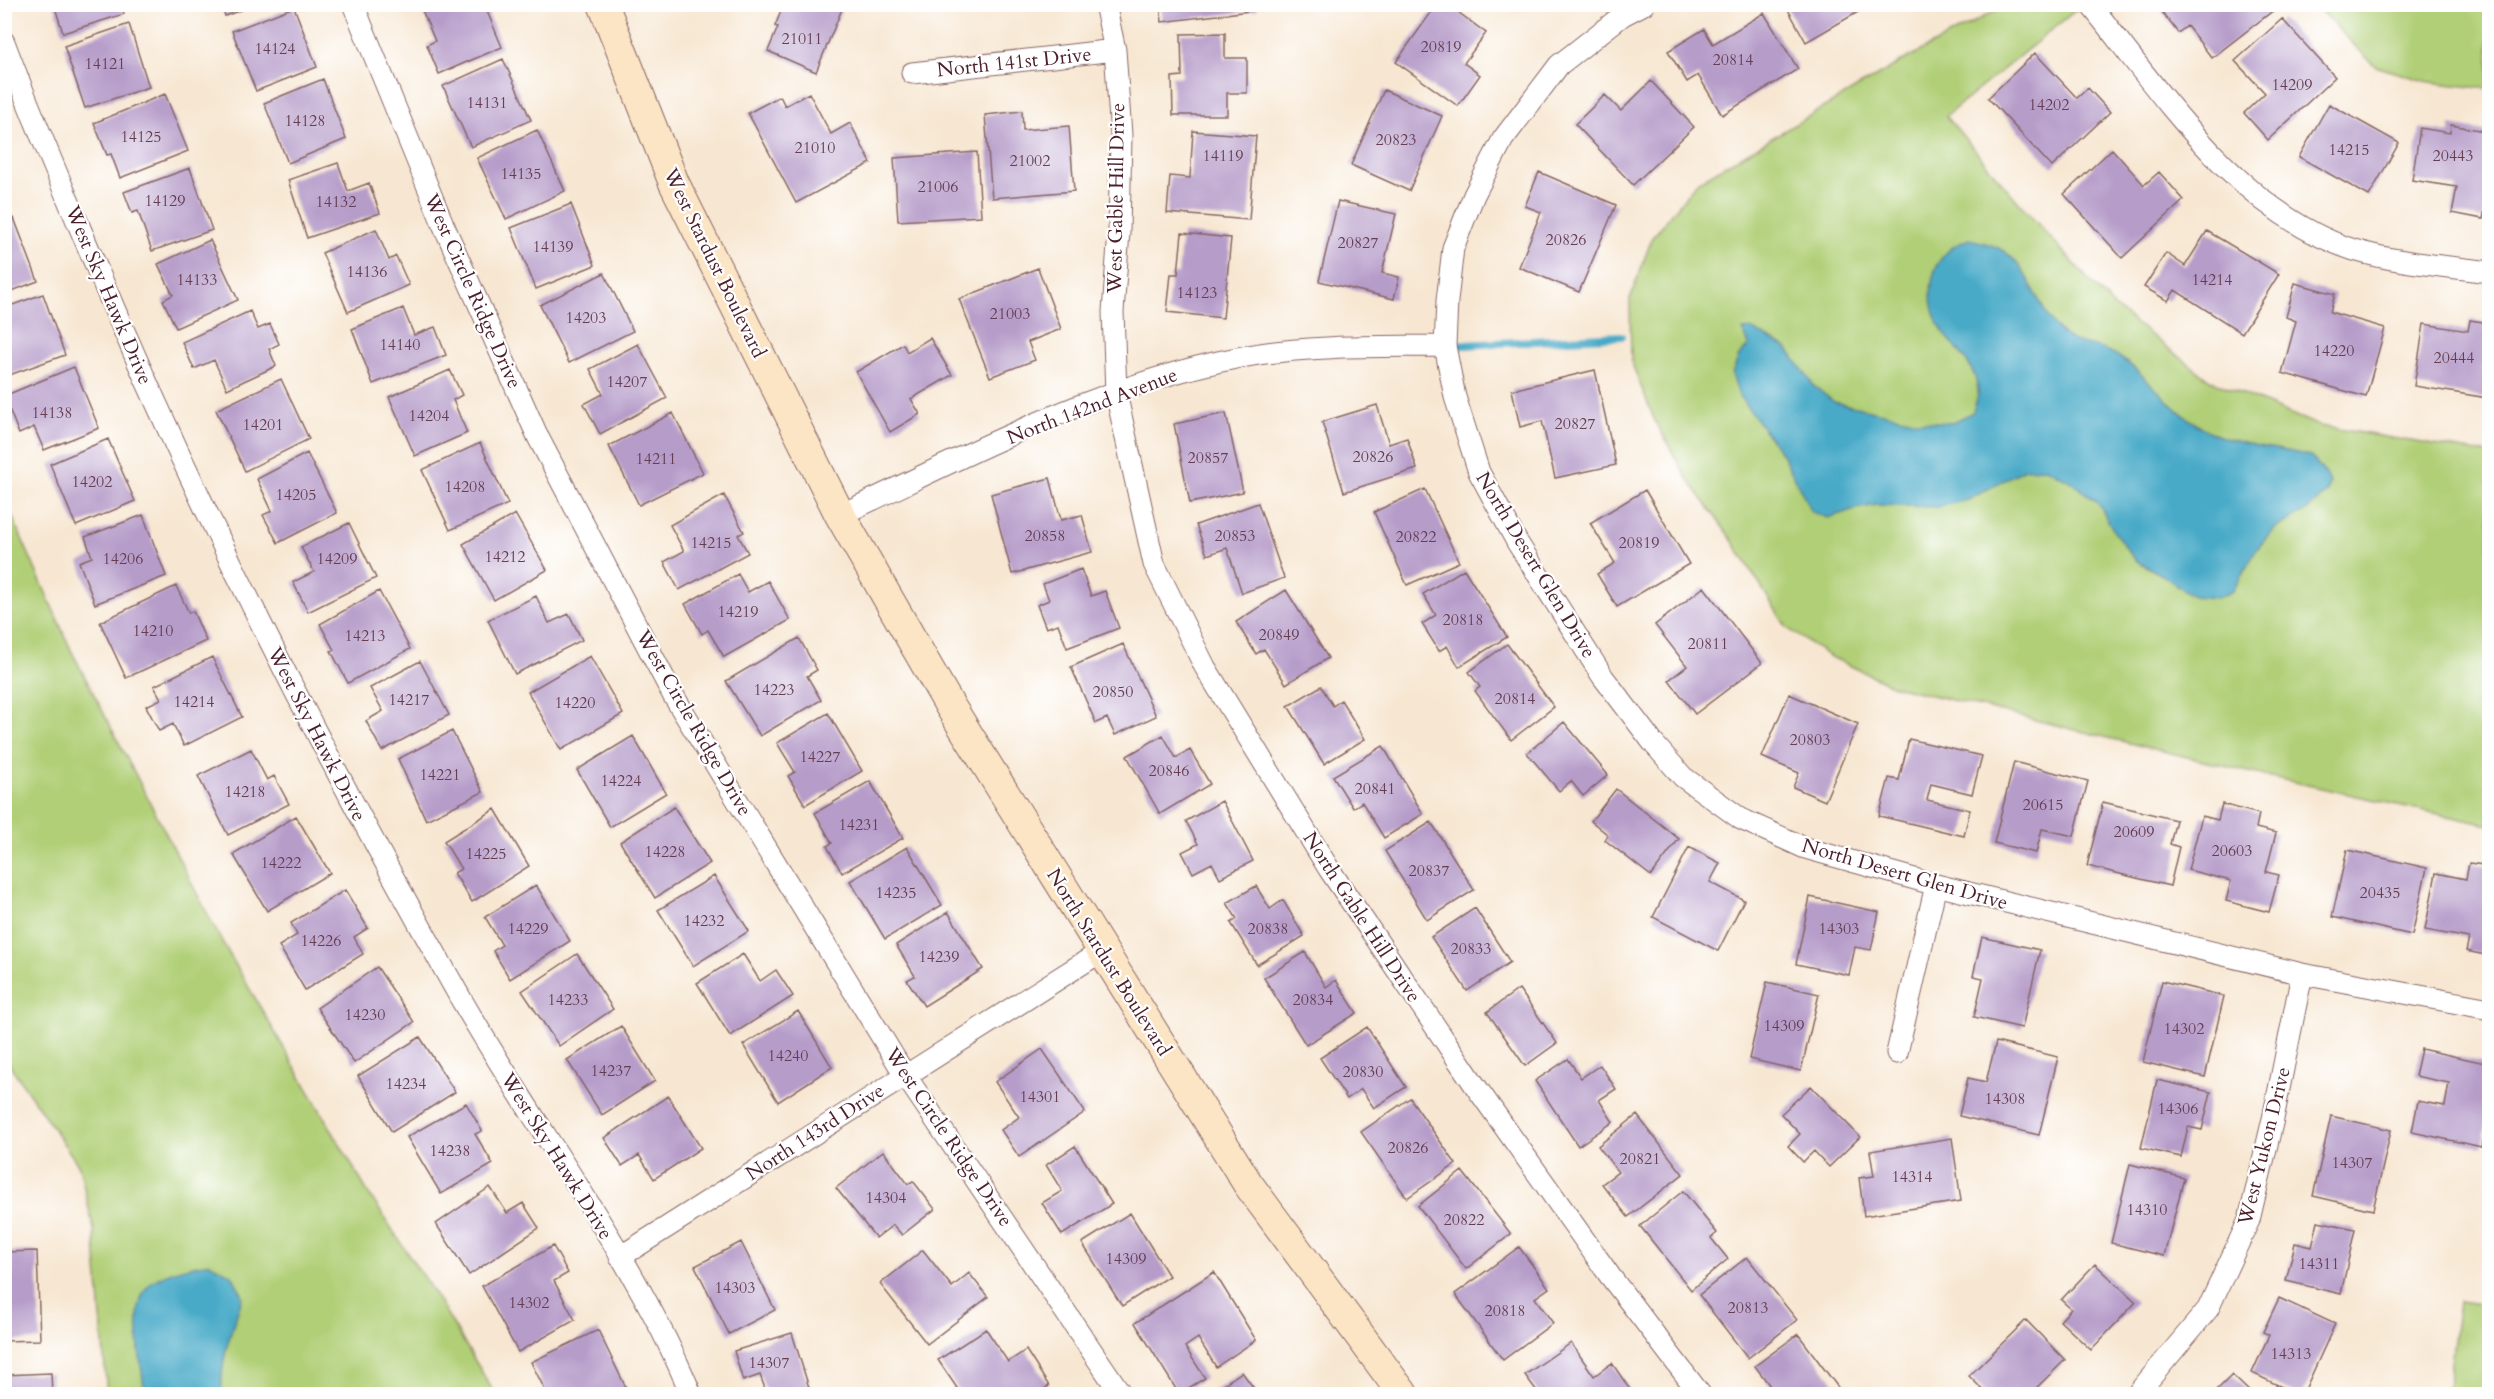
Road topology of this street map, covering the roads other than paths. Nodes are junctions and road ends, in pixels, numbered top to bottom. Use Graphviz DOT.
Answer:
graph roads {
  1 [pos="353,4"];
  2 [pos="603,4"];
  3 [pos="1105,4"];
  4 [pos="1644,4"];
  5 [pos="2090,4"];
  6 [pos="1619,10"];
  7 [pos="4,42"];
  8 [pos="1115,50"];
  9 [pos="912,73"];
  10 [pos="2490,272"];
  11 [pos="1445,346"];
  12 [pos="1116,393"];
  13 [pos="840,515"];
  14 [pos="1936,885"];
  15 [pos="1102,951"];
  16 [pos="2302,974"];
  17 [pos="2490,1009"];
  18 [pos="1897,1053"];
  19 [pos="905,1075"];
  20 [pos="620,1257"];
  21 [pos="691,1395"];
  22 [pos="1121,1395"];
  23 [pos="1403,1395"];
  24 [pos="1700,1395"];
  25 [pos="2137,1395"];
  1 -- 19 [label="street, West Circle Ridge Drive"];
  2 -- 13 [label="street, West Stardust Boulevard"];
  3 -- 8 [label="street, West Gable Hill Drive"];
  4 -- 6 [label="street"];
  5 -- 10 [label="street"];
  6 -- 11 [label="street"];
  7 -- 20 [label="street, West Sky Hawk Drive"];
  8 -- 9 [label="street, North 141st Drive"];
  8 -- 12 [label="street, West Gable Hill Drive"];
  11 -- 12 [label="street, North 142nd Avenue"];
  11 -- 14 [label="street, North Desert Glen Drive"];
  12 -- 13 [label="street, North 142nd Avenue"];
  12 -- 24 [label="street, North Gable Hill Drive"];
  13 -- 15 [label="street, North Stardust Boulevard"];
  14 -- 16 [label="street, North Desert Glen Drive"];
  14 -- 18 [label="street"];
  15 -- 19 [label="street, North 143rd Drive"];
  15 -- 23 [label="street, North Stardust Boulevard"];
  16 -- 17 [label="street, North Desert Glen Drive"];
  16 -- 25 [label="street, West Yukon Drive"];
  19 -- 20 [label="street, North 143rd Drive"];
  19 -- 22 [label="street, West Circle Ridge Drive"];
  20 -- 21 [label="street, West Sky Hawk Drive"];
}
